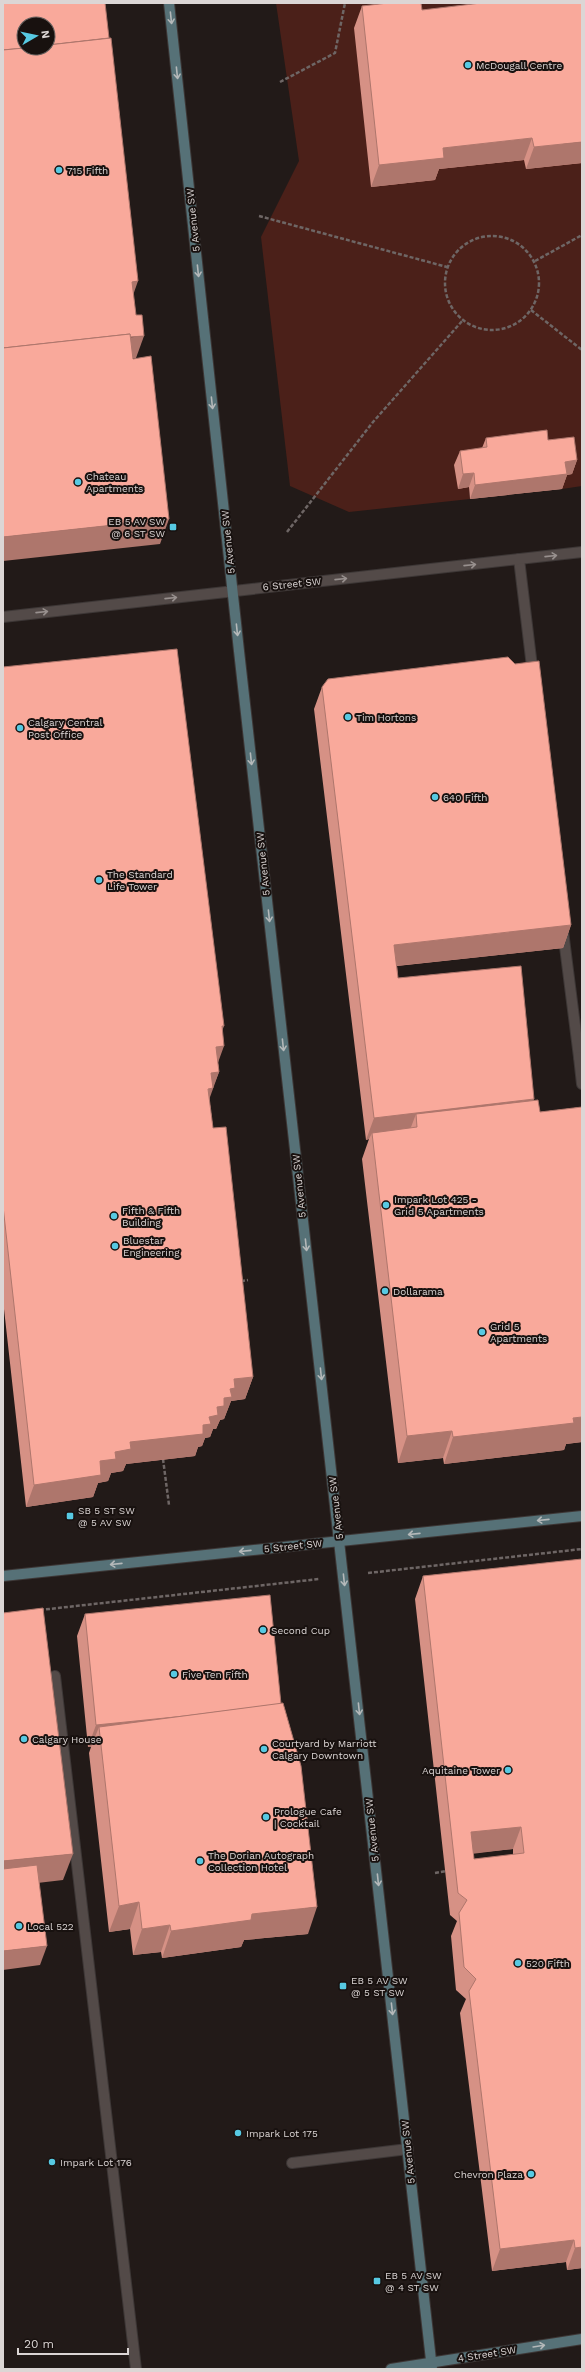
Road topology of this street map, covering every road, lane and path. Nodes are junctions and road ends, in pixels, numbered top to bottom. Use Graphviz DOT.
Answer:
graph roads {
  1 [pos="169,3"];
  2 [pos="345,3"];
  3 [pos="280,82"];
  4 [pos="259,216"];
  5 [pos="582,234"];
  6 [pos="535,261"];
  7 [pos="447,267"];
  8 [pos="531,310"];
  9 [pos="462,320"];
  10 [pos="582,350"];
  11 [pos="288,532"];
  12 [pos="582,552"];
  13 [pos="519,559"];
  14 [pos="233,591"];
  15 [pos="3,617"];
  16 [pos="534,682"];
  17 [pos="562,922"];
  18 [pos="580,1057"];
  19 [pos="582,1084"];
  20 [pos="248,1280"];
  21 [pos="240,1281"];
  22 [pos="164,1459"];
  23 [pos="169,1505"];
  24 [pos="582,1516"];
  25 [pos="340,1541"];
  26 [pos="582,1549"];
  27 [pos="3,1576"];
  28 [pos="344,1576"];
  29 [pos="32,1611"];
  30 [pos="55,1676"];
  31 [pos="446,1872"];
  32 [pos="435,1873"];
  33 [pos="408,2149"];
  34 [pos="292,2163"];
  35 [pos="582,2339"];
  36 [pos="432,2366"];
  37 [pos="136,2369"];
  38 [pos="391,2369"];
  1 -- 14 [label="main road, 5 Avenue SW, one-way"];
  2 -- 3 [label="path"];
  4 -- 7 [label="path"];
  5 -- 6 [label="path"];
  6 -- 7 [label="path"];
  6 -- 8 [label="path"];
  7 -- 9 [label="path"];
  8 -- 9 [label="path"];
  8 -- 10 [label="path"];
  9 -- 11 [label="path"];
  13 -- 12 [label="street, 6 Street SW, one-way"];
  14 -- 13 [label="street, 6 Street SW, one-way"];
  13 -- 16 [label="street"];
  15 -- 14 [label="street, 6 Street SW, one-way"];
  14 -- 25 [label="main road, 5 Avenue SW, one-way"];
  17 -- 18 [label="street"];
  18 -- 19 [label="street"];
  20 -- 21 [label="path"];
  22 -- 23 [label="path"];
  24 -- 25 [label="main road, 5 Street SW, one-way"];
  25 -- 27 [label="main road, 5 Street SW, one-way"];
  25 -- 28 [label="main road, 5 Avenue SW"];
  26 -- 28 [label="path"];
  28 -- 29 [label="path"];
  28 -- 33 [label="main road, 5 Avenue SW, one-way"];
  30 -- 37 [label="street"];
  31 -- 32 [label="path"];
  33 -- 34 [label="street"];
  33 -- 36 [label="main road, 5 Avenue SW"];
  36 -- 35 [label="main road, 4 Street SW, one-way"];
  36 -- 38 [label="main road, 4 Street SW"];
}
